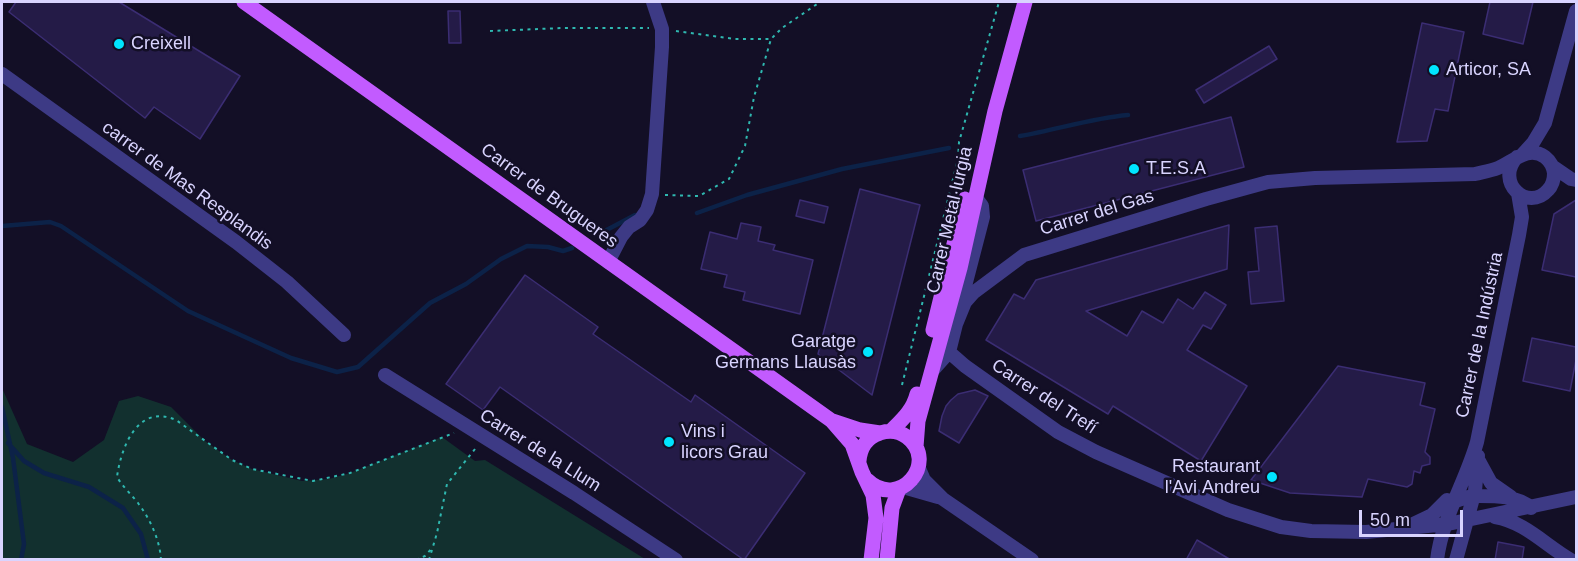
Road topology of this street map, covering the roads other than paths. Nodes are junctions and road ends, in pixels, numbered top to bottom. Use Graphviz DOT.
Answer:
graph roads {
  1 [pos="244,2"];
  2 [pos="653,2"];
  3 [pos="1018,2"];
  4 [pos="1025,2"];
  5 [pos="1576,11"];
  6 [pos="2,74"];
  7 [pos="1545,123"];
  8 [pos="1520,156"];
  9 [pos="1550,163"];
  10 [pos="1475,174"];
  11 [pos="1576,181"];
  12 [pos="1515,191"];
  13 [pos="1545,192"];
  14 [pos="976,198"];
  15 [pos="1519,235"];
  16 [pos="608,262"];
  17 [pos="965,302"];
  18 [pos="345,335"];
  19 [pos="949,352"];
  20 [pos="932,371"];
  21 [pos="385,375"];
  22 [pos="832,421"];
  23 [pos="885,432"];
  24 [pos="916,447"];
  25 [pos="860,461"];
  26 [pos="1474,464"];
  27 [pos="918,466"];
  28 [pos="867,480"];
  29 [pos="901,488"];
  30 [pos="1474,496"];
  31 [pos="1576,497"];
  32 [pos="943,499"];
  33 [pos="1515,500"];
  34 [pos="1532,511"];
  35 [pos="1453,517"];
  36 [pos="1485,517"];
  37 [pos="1407,528"];
  38 [pos="1541,540"];
  39 [pos="1442,557"];
  40 [pos="676,560"];
  41 [pos="871,560"];
  42 [pos="887,560"];
  43 [pos="1032,560"];
  44 [pos="1456,560"];
  45 [pos="1571,560"];
  1 -- 16 [label="main road, Carrer de Brugueres"];
  2 -- 16 [label="street"];
  3 -- 23 [label="main road, Carrer Metal·lurgia"];
  4 -- 14 [label="main road, Carrer Metal·lurgia"];
  5 -- 7 [label="street"];
  6 -- 18 [label="street, carrer de Mas Resplandis"];
  7 -- 8 [label="street"];
  7 -- 9 [label="street"];
  8 -- 9 [label="street"];
  8 -- 10 [label="street, Carrer del Gas"];
  8 -- 12 [label="street"];
  9 -- 11 [label="street"];
  9 -- 13 [label="street"];
  10 -- 12 [label="street, Carrer del Gas"];
  10 -- 17 [label="street, Carrer del Gas"];
  11 -- 13 [label="street"];
  12 -- 13 [label="street"];
  12 -- 15 [label="street, Carrer de la Indústria"];
  13 -- 15 [label="street, Carrer de la Indústria"];
  14 -- 17 [label="street"];
  14 -- 20 [label="main road, Carrer Metal·lurgia"];
  15 -- 26 [label="street, Carrer de la Indústria"];
  16 -- 22 [label="main road, Carrer de Brugueres"];
  17 -- 19 [label="street, Carrer del Gas"];
  19 -- 20 [label="street, Carrer del Gas"];
  19 -- 37 [label="street, Carrer del Trefí"];
  20 -- 24 [label="main road, Carrer Metal·lurgia"];
  21 -- 40 [label="street, Carrer de la Llum"];
  22 -- 23 [label="main road"];
  22 -- 25 [label="main road"];
  23 -- 24 [label="main road"];
  23 -- 25 [label="main road"];
  24 -- 27 [label="main road"];
  25 -- 28 [label="main road"];
  26 -- 30 [label="street, Carrer de la Indústria"];
  26 -- 33 [label="street"];
  26 -- 35 [label="street, Carrer de la Indústria"];
  27 -- 29 [label="main road"];
  27 -- 32 [label="street"];
  28 -- 29 [label="main road"];
  28 -- 41 [label="main road"];
  29 -- 32 [label="street"];
  29 -- 42 [label="main road"];
  30 -- 33 [label="street"];
  30 -- 35 [label="street"];
  30 -- 35 [label="street, Carrer de la Indústria"];
  31 -- 34 [label="street"];
  32 -- 43 [label="street"];
  33 -- 34 [label="street"];
  34 -- 36 [label="street"];
  34 -- 38 [label="street"];
  35 -- 36 [label="street"];
  35 -- 37 [label="street, Carrer del Trefí"];
  35 -- 39 [label="street, Carrer de la Indústria"];
  35 -- 44 [label="street, Carrer de la Indústria"];
  36 -- 38 [label="street"];
  37 -- 39 [label="street"];
  38 -- 45 [label="street"];
}
